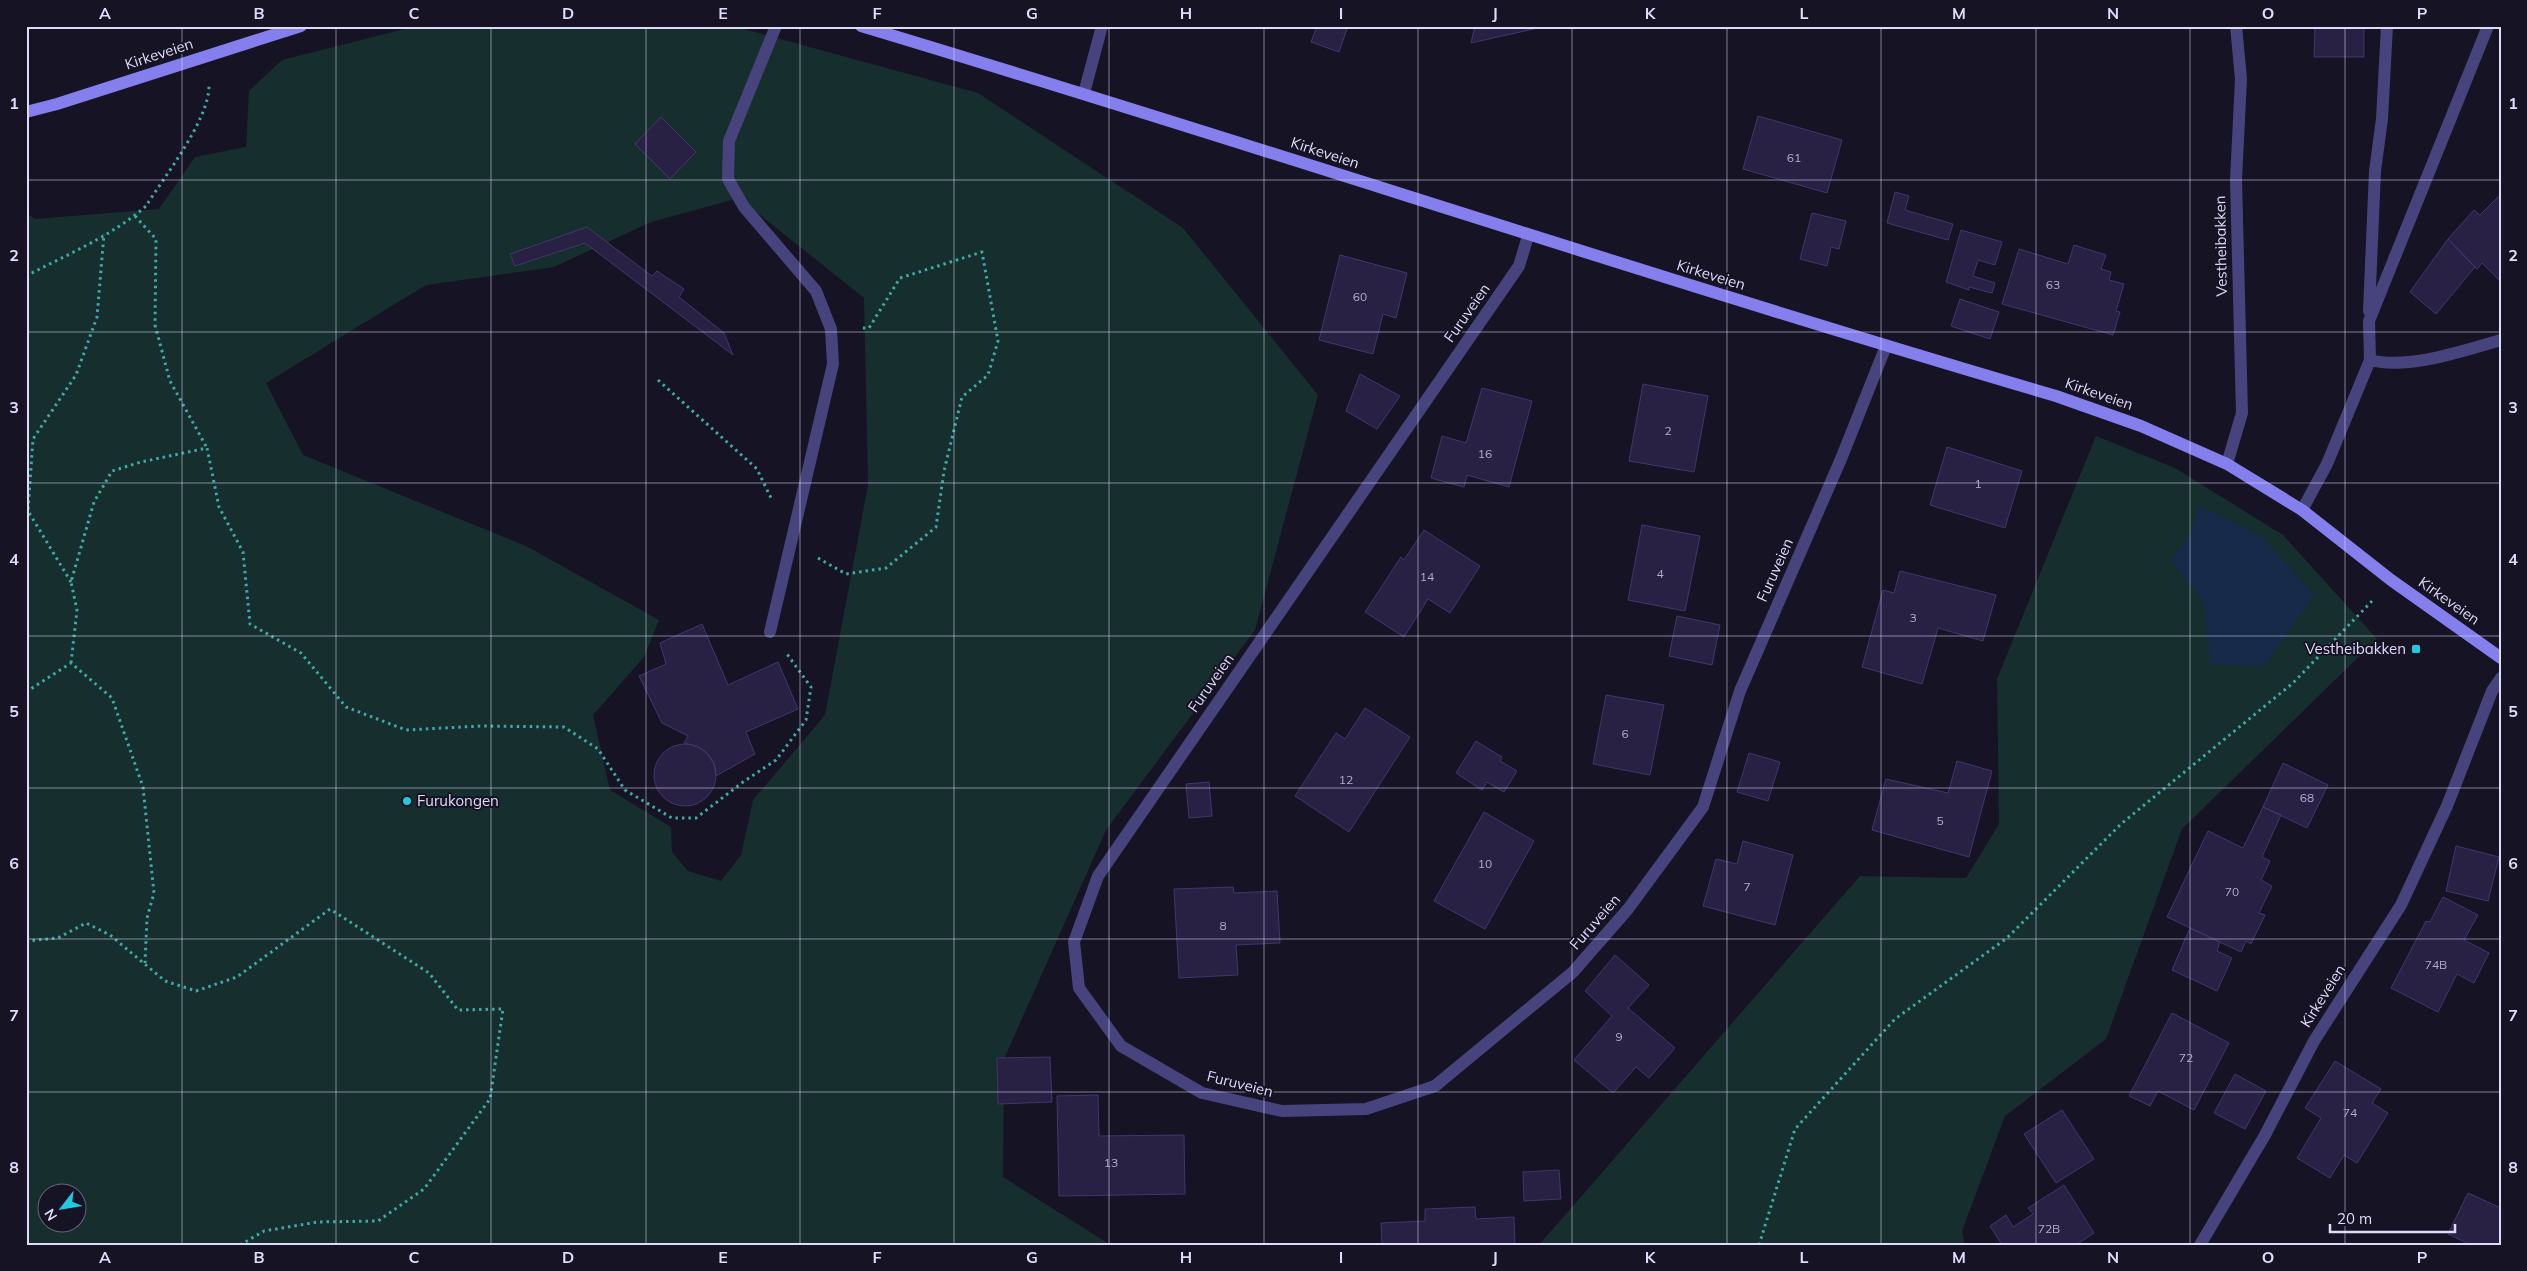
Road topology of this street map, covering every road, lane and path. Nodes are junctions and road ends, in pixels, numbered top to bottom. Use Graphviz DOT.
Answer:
graph roads {
  1 [pos="301,26"];
  2 [pos="776,26"];
  3 [pos="861,26"];
  4 [pos="1102,26"];
  5 [pos="2236,26"];
  6 [pos="2387,26"];
  7 [pos="2488,26"];
  8 [pos="209,55"];
  9 [pos="1084,93"];
  10 [pos="26,112"];
  11 [pos="134,216"];
  12 [pos="104,234"];
  13 [pos="1528,236"];
  14 [pos="26,276"];
  15 [pos="2369,321"];
  16 [pos="831,329"];
  17 [pos="2501,340"];
  18 [pos="1886,346"];
  19 [pos="2370,360"];
  20 [pos="658,380"];
  21 [pos="207,448"];
  22 [pos="2227,464"];
  23 [pos="2302,510"];
  24 [pos="793,543"];
  25 [pos="2391,580"];
  26 [pos="71,582"];
  27 [pos="770,632"];
  28 [pos="2501,658"];
  29 [pos="71,663"];
  30 [pos="2501,678"];
  31 [pos="26,692"];
  32 [pos="26,941"];
  33 [pos="145,964"];
  34 [pos="240,1245"];
  35 [pos="1759,1245"];
  36 [pos="2200,1245"];
  1 -- 8 [label="main road, Kirkeveien"];
  2 -- 16 [label="street"];
  3 -- 9 [label="main road, Kirkeveien"];
  4 -- 9 [label="street"];
  5 -- 22 [label="street, Vestheibakken"];
  6 -- 15 [label="street"];
  7 -- 15 [label="street"];
  8 -- 10 [label="main road, Kirkeveien"];
  8 -- 11 [label="path"];
  9 -- 13 [label="main road, Kirkeveien"];
  11 -- 12 [label="path"];
  11 -- 21 [label="path"];
  12 -- 14 [label="path"];
  12 -- 26 [label="path"];
  13 -- 18 [label="main road, Kirkeveien"];
  13 -- 18 [label="street, Furuveien"];
  15 -- 19 [label="street"];
  16 -- 24 [label="street"];
  16 -- 24 [label="path"];
  17 -- 19 [label="street"];
  18 -- 22 [label="main road, Kirkeveien"];
  19 -- 23 [label="street"];
  20 -- 24 [label="path"];
  21 -- 26 [label="path"];
  21 -- 27 [label="path"];
  22 -- 23 [label="main road, Kirkeveien"];
  23 -- 25 [label="main road, Kirkeveien"];
  24 -- 27 [label="street"];
  25 -- 28 [label="main road, Kirkeveien"];
  25 -- 35 [label="path"];
  26 -- 29 [label="path"];
  29 -- 31 [label="path"];
  29 -- 33 [label="path"];
  30 -- 36 [label="street, Kirkeveien"];
  32 -- 33 [label="path"];
  33 -- 34 [label="path"];
}
